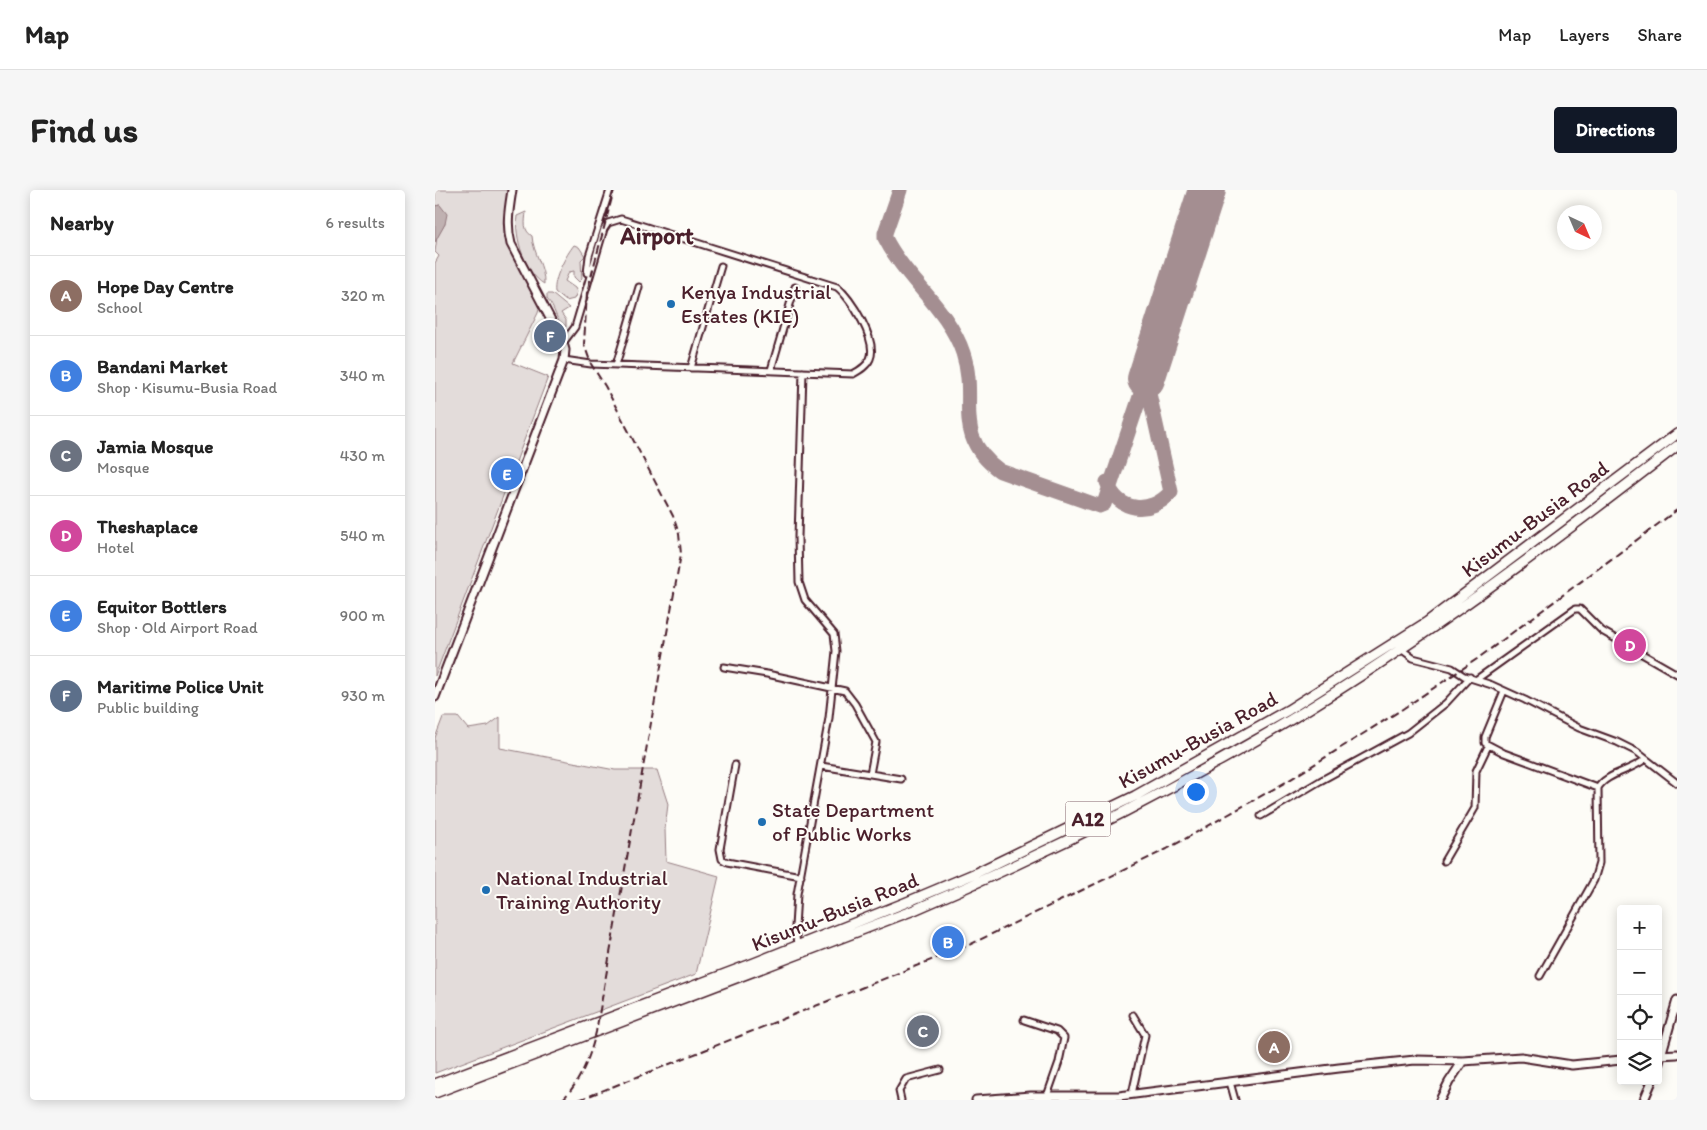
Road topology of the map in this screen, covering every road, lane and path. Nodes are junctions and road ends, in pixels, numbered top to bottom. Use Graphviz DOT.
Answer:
graph roads {
  1 [pos="512,190"];
  2 [pos="610,190"];
  3 [pos="721,266"];
  4 [pos="588,279"];
  5 [pos="639,287"];
  6 [pos="795,287"];
  7 [pos="563,343"];
  8 [pos="564,360"];
  9 [pos="616,365"];
  10 [pos="691,368"];
  11 [pos="771,370"];
  12 [pos="803,372"];
  13 [pos="1677,434"];
  14 [pos="1677,446"];
  15 [pos="1401,649"];
  16 [pos="724,667"];
  17 [pos="1677,674"];
  18 [pos="1470,677"];
  19 [pos="1477,679"];
  20 [pos="832,688"];
  21 [pos="1504,690"];
  22 [pos="435,697"];
  23 [pos="1488,746"];
  24 [pos="1645,759"];
  25 [pos="735,765"];
  26 [pos="821,766"];
  27 [pos="870,774"];
  28 [pos="901,779"];
  29 [pos="1677,783"];
  30 [pos="1598,788"];
  31 [pos="1261,816"];
  32 [pos="1444,861"];
  33 [pos="801,876"];
  34 [pos="797,945"];
  35 [pos="1540,976"];
  36 [pos="1677,1000"];
  37 [pos="1133,1015"];
  38 [pos="1024,1020"];
  39 [pos="1662,1052"];
  40 [pos="1677,1054"];
  41 [pos="1662,1055"];
  42 [pos="1617,1060"];
  43 [pos="1463,1061"];
  44 [pos="940,1070"];
  45 [pos="1230,1082"];
  46 [pos="435,1084"];
  47 [pos="1650,1085"];
  48 [pos="435,1093"];
  49 [pos="1132,1094"];
  50 [pos="1047,1096"];
  51 [pos="1067,1098"];
  52 [pos="901,1100"];
  53 [pos="976,1100"];
  54 [pos="1235,1100"];
  55 [pos="1440,1100"];
  56 [pos="1644,1100"];
  1 -- 7 [label="street"];
  2 -- 4 [label="street"];
  3 -- 10 [label="street"];
  4 -- 7 [label="street"];
  4 -- 12 [label="street"];
  5 -- 9 [label="street"];
  6 -- 11 [label="street"];
  7 -- 8 [label="street"];
  8 -- 9 [label="street"];
  8 -- 22 [label="street"];
  9 -- 10 [label="street"];
  10 -- 11 [label="street"];
  11 -- 12 [label="street"];
  12 -- 20 [label="street"];
  13 -- 34 [label="highway, Kisumu-Busia Road / A12"];
  14 -- 15 [label="highway, Kisumu-Busia Road / A12"];
  15 -- 18 [label="street"];
  15 -- 48 [label="highway, Kisumu-Busia Road / A12"];
  16 -- 20 [label="street"];
  17 -- 19 [label="street"];
  18 -- 19 [label="street"];
  18 -- 31 [label="street"];
  19 -- 21 [label="street"];
  20 -- 26 [label="street"];
  20 -- 27 [label="street"];
  21 -- 23 [label="street"];
  21 -- 24 [label="street"];
  23 -- 30 [label="street"];
  23 -- 32 [label="street"];
  24 -- 29 [label="street"];
  24 -- 30 [label="street"];
  25 -- 33 [label="street"];
  26 -- 27 [label="street"];
  26 -- 33 [label="street"];
  27 -- 28 [label="street"];
  30 -- 35 [label="street"];
  33 -- 34 [label="street"];
  34 -- 46 [label="highway, Kisumu-Busia Road / A12"];
  36 -- 39 [label="street"];
  37 -- 49 [label="street"];
  38 -- 50 [label="street"];
  40 -- 41 [label="street"];
  42 -- 43 [label="street"];
  43 -- 45 [label="street"];
  43 -- 55 [label="street"];
  44 -- 52 [label="street"];
  45 -- 49 [label="street"];
  45 -- 54 [label="street"];
  47 -- 56 [label="street"];
  49 -- 51 [label="street"];
  50 -- 51 [label="street"];
  50 -- 53 [label="street"];
}
